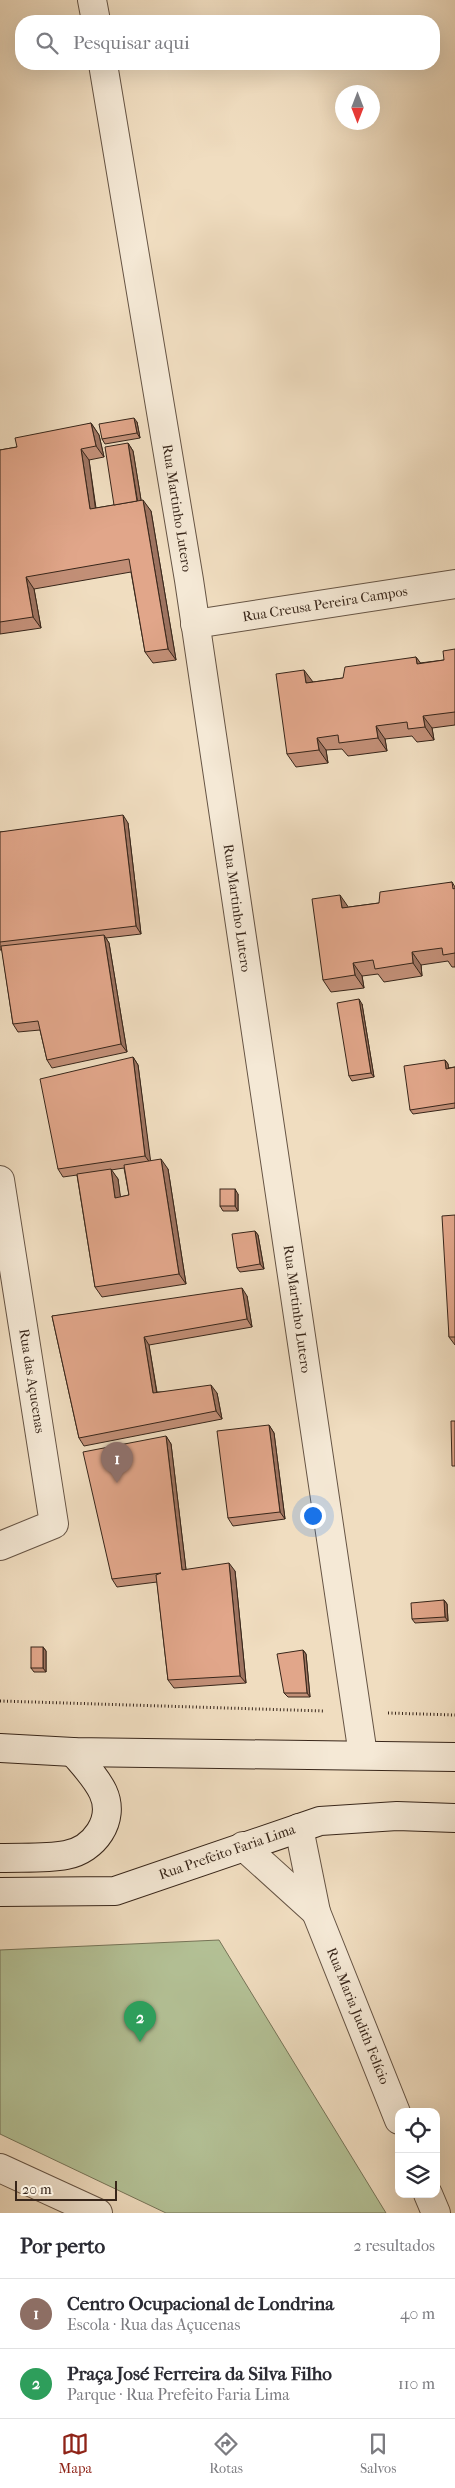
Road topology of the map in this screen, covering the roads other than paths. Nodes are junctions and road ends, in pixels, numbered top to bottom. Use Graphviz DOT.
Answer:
graph roads {
  1 [pos="92,0"];
  2 [pos="95,15"];
  3 [pos="104,70"];
  4 [pos="455,584"];
  5 [pos="195,624"];
  6 [pos="0,1180"];
  7 [pos="0,1546"];
  8 [pos="0,1748"];
  9 [pos="73,1752"];
  10 [pos="363,1755"];
  11 [pos="455,1757"];
  12 [pos="455,1818"];
  13 [pos="298,1828"];
  14 [pos="243,1846"];
  15 [pos="0,1858"];
  16 [pos="0,1892"];
  17 [pos="316,1912"];
  18 [pos="395,2110"];
  19 [pos="0,2168"];
  20 [pos="430,2198"];
  21 [pos="98,2213"];
  22 [pos="436,2213"];
  1 -- 2 [label="street"];
  3 -- 5 [label="street, Rua Martinho Lutero"];
  4 -- 5 [label="street, Rua Creusa Pereira Campos"];
  5 -- 10 [label="street, Rua Martinho Lutero"];
  6 -- 7 [label="street, Rua das Açucenas"];
  8 -- 9 [label="street"];
  9 -- 10 [label="street"];
  9 -- 15 [label="street"];
  10 -- 11 [label="street"];
  12 -- 13 [label="street, Rua Prefeito Faria Lima"];
  13 -- 14 [label="street, Rua Prefeito Faria Lima"];
  13 -- 17 [label="street, Rua Maria Judith Felício"];
  14 -- 16 [label="street, Rua Prefeito Faria Lima"];
  14 -- 17 [label="street, Rua Maria Judith Felício"];
  17 -- 18 [label="street, Rua Maria Judith Felício"];
  19 -- 21 [label="street"];
  20 -- 22 [label="street"];
}
